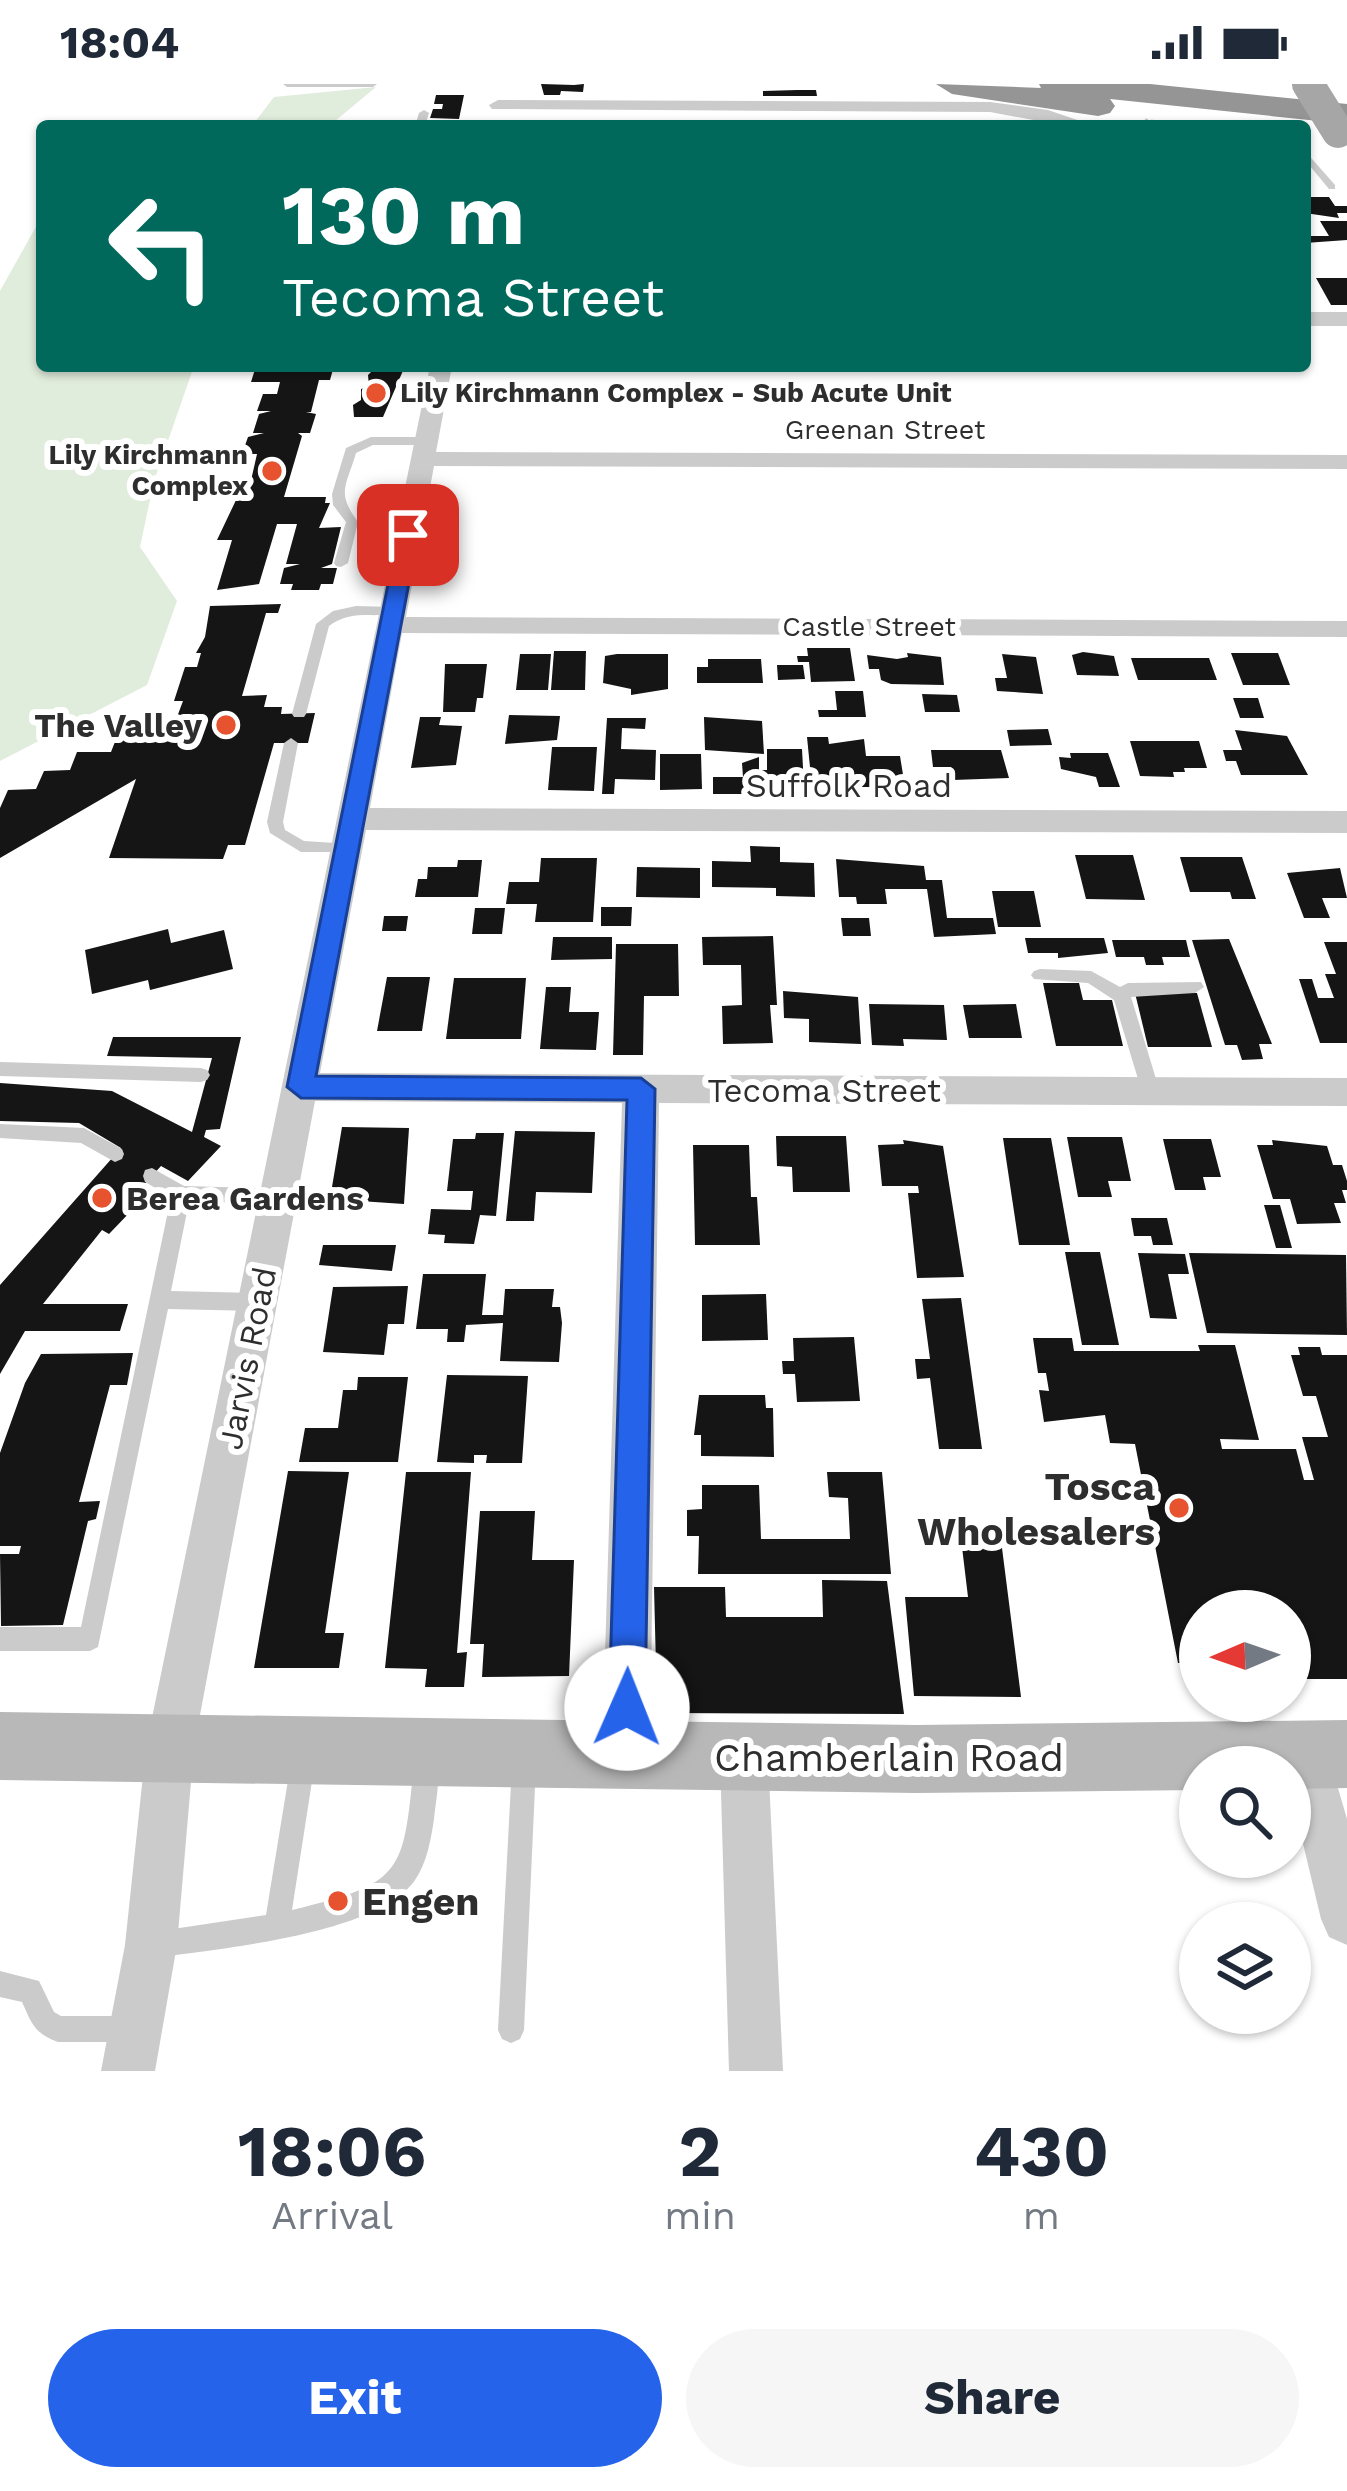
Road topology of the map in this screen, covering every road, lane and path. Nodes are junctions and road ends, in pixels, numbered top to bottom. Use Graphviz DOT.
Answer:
graph roads {
  1 [pos="287,84"];
  2 [pos="373,84"];
  3 [pos="502,84"];
  4 [pos="952,84"];
  5 [pos="1055,84"];
  6 [pos="1173,84"];
  7 [pos="1308,84"];
  8 [pos="1335,84"];
  9 [pos="498,105"];
  10 [pos="424,113"];
  11 [pos="1131,118"];
  12 [pos="422,120"];
  13 [pos="494,120"];
  14 [pos="1065,120"];
  15 [pos="1144,120"];
  16 [pos="1182,120"];
  17 [pos="1253,120"];
  18 [pos="1287,120"];
  19 [pos="1335,135"];
  20 [pos="1311,319"];
  21 [pos="1347,320"];
  22 [pos="440,372"];
  23 [pos="368,419"];
  24 [pos="363,442"];
  25 [pos="424,450"];
  26 [pos="1347,462"];
  27 [pos="341,563"];
  28 [pos="392,618"];
  29 [pos="1347,628"];
  30 [pos="299,713"];
  31 [pos="292,743"];
  32 [pos="1347,822"];
  33 [pos="348,833"];
  34 [pos="1040,975"];
  35 [pos="1195,987"];
  36 [pos="1122,996"];
  37 [pos="0,1069"];
  38 [pos="201,1075"];
  39 [pos="301,1087"];
  40 [pos="641,1089"];
  41 [pos="1151,1092"];
  42 [pos="1347,1092"];
  43 [pos="0,1131"];
  44 [pos="115,1154"];
  45 [pos="152,1176"];
  46 [pos="181,1194"];
  47 [pos="281,1195"];
  48 [pos="161,1300"];
  49 [pos="258,1302"];
  50 [pos="0,1639"];
  51 [pos="0,1747"];
  52 [pos="170,1748"];
  53 [pos="305,1750"];
  54 [pos="428,1753"];
  55 [pos="626,1754"];
  56 [pos="1326,1754"];
  57 [pos="524,1755"];
  58 [pos="744,1757"];
  59 [pos="1347,1919"];
  60 [pos="278,1924"];
  61 [pos="152,1945"];
  62 [pos="0,1984"];
  63 [pos="136,2029"];
  64 [pos="511,2030"];
  65 [pos="128,2071"];
  66 [pos="756,2071"];
  1 -- 2 [label="lane"];
  3 -- 9 [label="street"];
  4 -- 16 [label="highway"];
  5 -- 17 [label="highway"];
  6 -- 18 [label="highway"];
  7 -- 19 [label="main road, bridge"];
  8 -- 19 [label="main road"];
  9 -- 13 [label="street"];
  9 -- 14 [label="street"];
  10 -- 12 [label="lane"];
  11 -- 15 [label="path"];
  20 -- 21 [label="street"];
  22 -- 25 [label="street, Jarvis Road"];
  23 -- 24 [label="lane"];
  24 -- 25 [label="lane"];
  24 -- 27 [label="lane"];
  25 -- 26 [label="street, Greenan Street"];
  25 -- 28 [label="street, Jarvis Road"];
  28 -- 29 [label="street, Castle Street"];
  28 -- 30 [label="lane"];
  28 -- 33 [label="street, Jarvis Road"];
  31 -- 33 [label="lane"];
  32 -- 33 [label="street, Suffolk Road"];
  33 -- 39 [label="street, Jarvis Road"];
  34 -- 36 [label="lane"];
  35 -- 36 [label="lane"];
  36 -- 41 [label="lane"];
  37 -- 38 [label="lane"];
  39 -- 40 [label="street, Tecoma Street"];
  39 -- 47 [label="street, Jarvis Road"];
  40 -- 41 [label="street, Tecoma Street"];
  40 -- 55 [label="street"];
  41 -- 42 [label="street, Tecoma Street"];
  43 -- 44 [label="lane"];
  45 -- 46 [label="lane"];
  46 -- 47 [label="lane"];
  46 -- 48 [label="lane"];
  47 -- 49 [label="street, Jarvis Road"];
  48 -- 49 [label="lane"];
  48 -- 50 [label="lane"];
  49 -- 52 [label="street, Jarvis Road"];
  51 -- 52 [label="street, Chamberlain Road"];
  52 -- 53 [label="street, Chamberlain Road"];
  52 -- 61 [label="street, Jarvis Road"];
  53 -- 54 [label="street, Chamberlain Road"];
  53 -- 60 [label="lane"];
  54 -- 57 [label="street, Chamberlain Road"];
  54 -- 60 [label="lane"];
  55 -- 57 [label="street, Chamberlain Road"];
  55 -- 58 [label="street, Chamberlain Road"];
  56 -- 58 [label="street, Chamberlain Road"];
  56 -- 59 [label="street"];
  57 -- 64 [label="lane"];
  58 -- 66 [label="street"];
  60 -- 61 [label="lane"];
  61 -- 63 [label="street, Jarvis Road"];
  62 -- 63 [label="lane"];
  63 -- 65 [label="street, Jarvis Road"];
}
